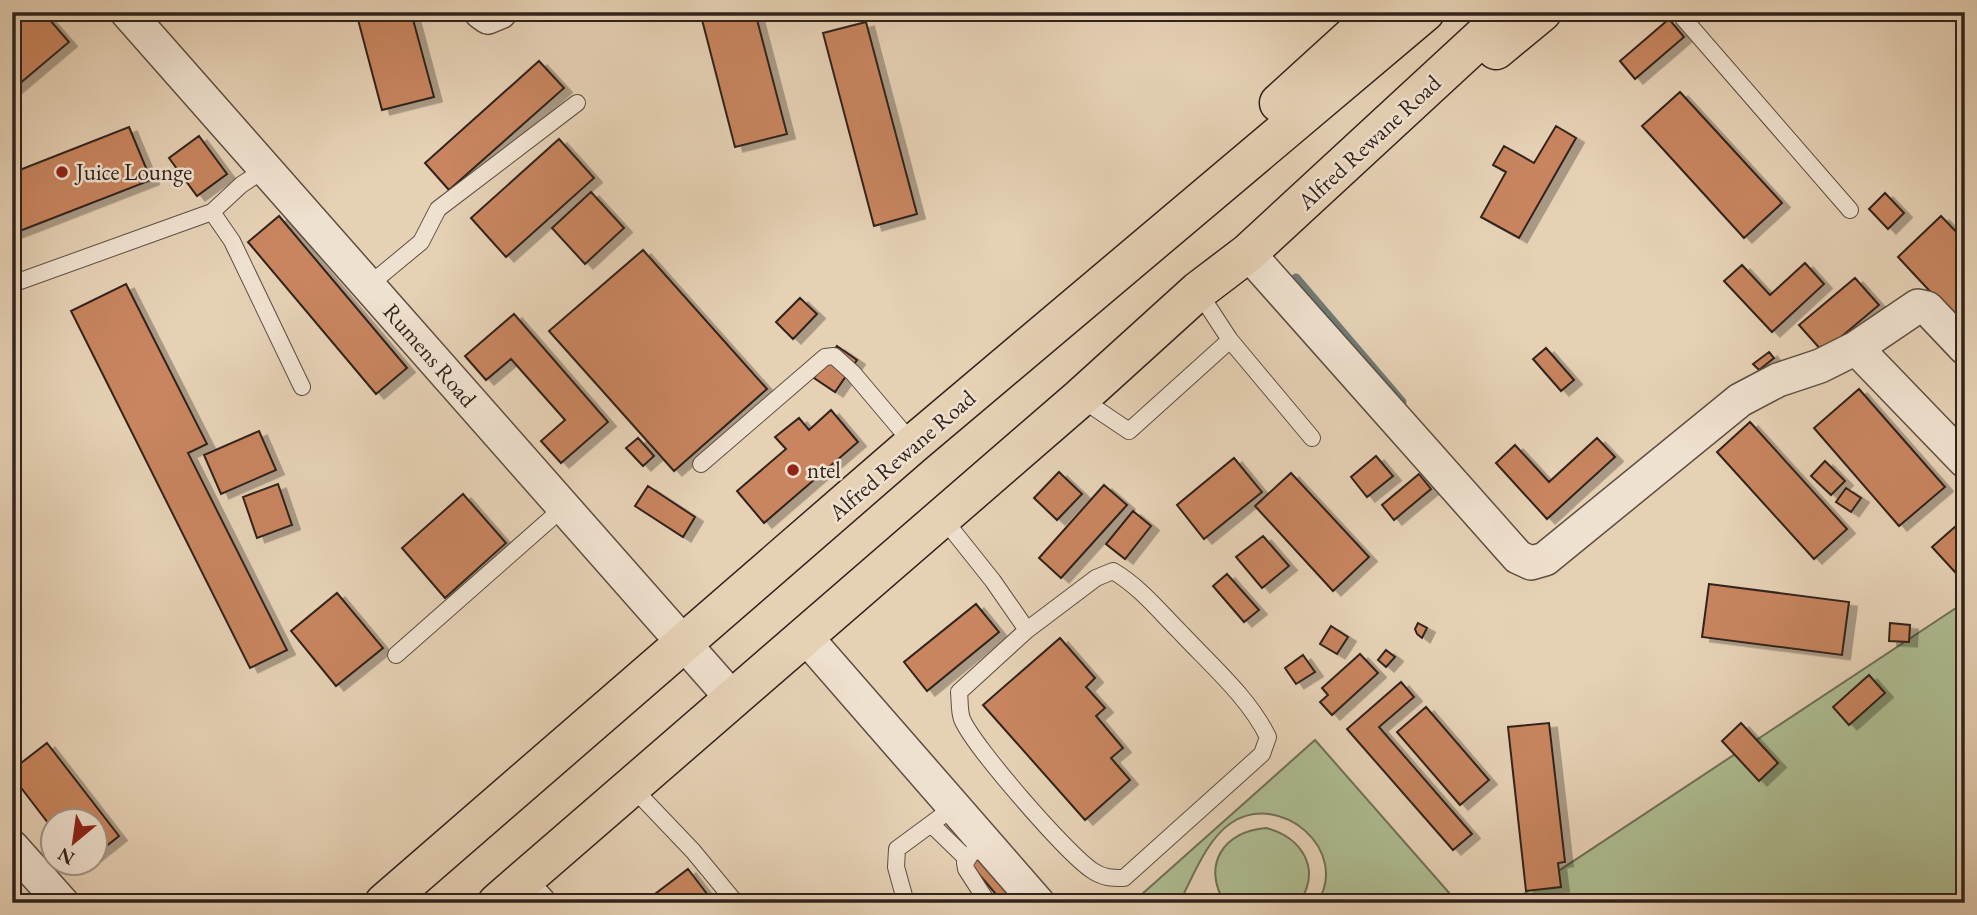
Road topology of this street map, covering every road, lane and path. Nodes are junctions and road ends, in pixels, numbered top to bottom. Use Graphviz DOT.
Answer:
graph roads {
  1 [pos="127,12"];
  2 [pos="481,12"];
  3 [pos="500,12"];
  4 [pos="1379,12"];
  5 [pos="1425,12"];
  6 [pos="1509,12"];
  7 [pos="1542,12"];
  8 [pos="1678,12"];
  9 [pos="577,103"];
  10 [pos="265,169"];
  11 [pos="1850,210"];
  12 [pos="212,212"];
  13 [pos="1178,222"];
  14 [pos="1248,253"];
  15 [pos="12,284"];
  16 [pos="369,285"];
  17 [pos="1198,291"];
  18 [pos="1230,340"];
  19 [pos="1856,348"];
  20 [pos="1965,348"];
  21 [pos="302,387"];
  22 [pos="1080,398"];
  23 [pos="1312,438"];
  24 [pos="913,444"];
  25 [pos="1965,461"];
  26 [pos="701,464"];
  27 [pos="564,507"];
  28 [pos="942,517"];
  29 [pos="1027,630"];
  30 [pos="805,636"];
  31 [pos="684,643"];
  32 [pos="396,655"];
  33 [pos="733,698"];
  34 [pos="631,786"];
  35 [pos="942,816"];
  36 [pos="12,847"];
  37 [pos="976,851"];
  38 [pos="519,896"];
  39 [pos="62,903"];
  40 [pos="384,903"];
  41 [pos="736,903"];
  42 [pos="906,903"];
  43 [pos="988,903"];
  44 [pos="1038,903"];
  1 -- 10 [label="street, Rumens Road"];
  2 -- 3 [label="street"];
  4 -- 13 [label="main road"];
  5 -- 13 [label="main road, Alfred Rewane Road"];
  6 -- 14 [label="main road, Alfred Rewane Road"];
  7 -- 14 [label="main road"];
  8 -- 11 [label="lane"];
  9 -- 16 [label="lane"];
  10 -- 12 [label="lane"];
  10 -- 16 [label="street, Rumens Road"];
  12 -- 15 [label="lane"];
  12 -- 21 [label="lane"];
  13 -- 24 [label="main road, Alfred Rewane Road"];
  14 -- 17 [label="main road, Alfred Rewane Road"];
  14 -- 19 [label="street"];
  16 -- 27 [label="street, Rumens Road"];
  17 -- 18 [label="lane"];
  17 -- 22 [label="main road, Alfred Rewane Road"];
  18 -- 22 [label="lane"];
  18 -- 23 [label="lane"];
  19 -- 20 [label="street"];
  19 -- 25 [label="street"];
  22 -- 28 [label="main road, Alfred Rewane Road"];
  24 -- 26 [label="lane"];
  24 -- 31 [label="main road, Alfred Rewane Road"];
  27 -- 31 [label="street, Rumens Road"];
  27 -- 32 [label="lane"];
  28 -- 29 [label="lane"];
  28 -- 30 [label="main road, Alfred Rewane Road"];
  29 -- 29 [label="lane"];
  30 -- 33 [label="main road, Alfred Rewane Road"];
  30 -- 35 [label="street"];
  31 -- 33 [label="street, Rumens Road"];
  31 -- 40 [label="main road, Alfred Rewane Road"];
  33 -- 34 [label="main road, Alfred Rewane Road"];
  34 -- 38 [label="main road, Alfred Rewane Road"];
  34 -- 41 [label="lane"];
  35 -- 37 [label="street"];
  35 -- 42 [label="lane"];
  36 -- 39 [label="street"];
  37 -- 43 [label="lane"];
  37 -- 44 [label="street"];
}
